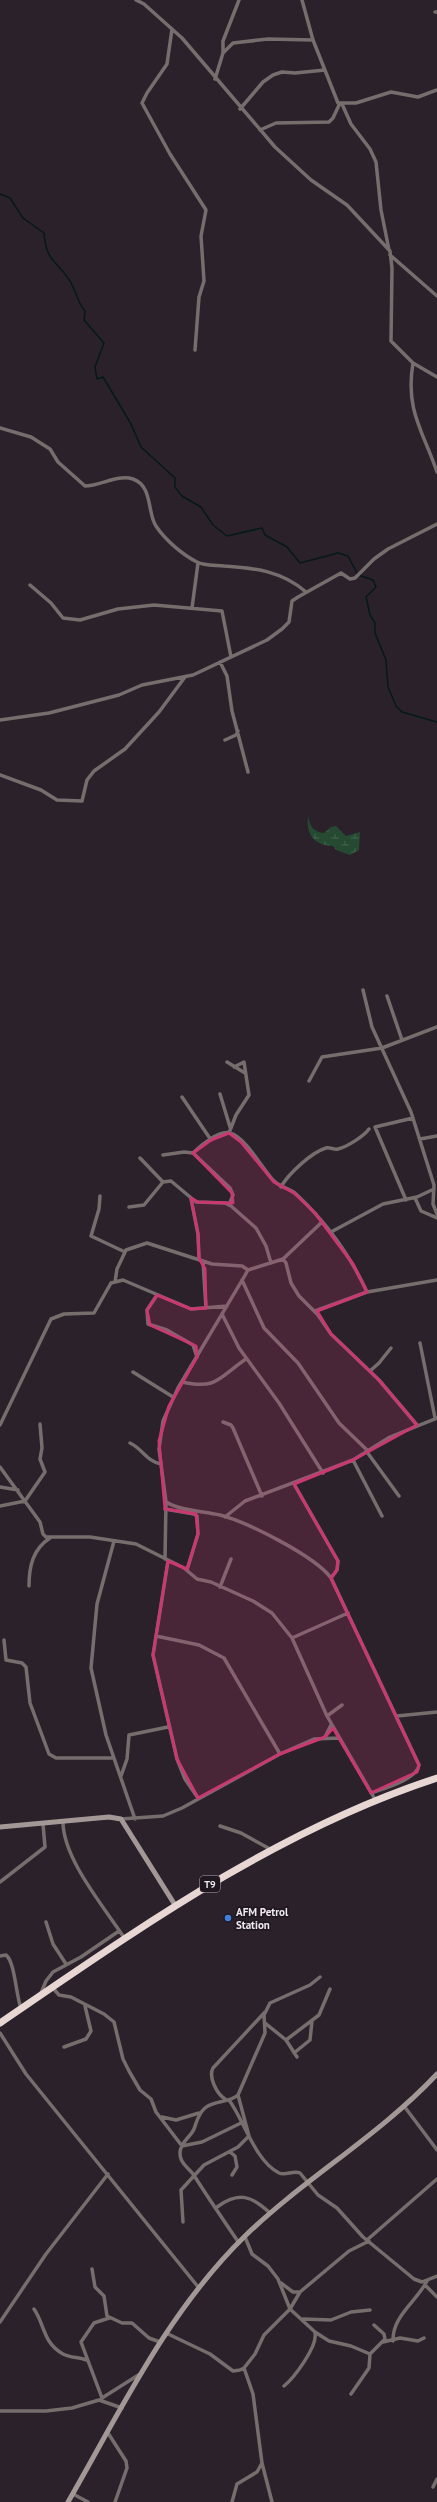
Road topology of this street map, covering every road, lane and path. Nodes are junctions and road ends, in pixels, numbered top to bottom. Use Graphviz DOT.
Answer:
graph roads {
  1 [pos="136,0"];
  2 [pos="239,0"];
  3 [pos="302,0"];
  4 [pos="172,29"];
  5 [pos="313,40"];
  6 [pos="223,53"];
  7 [pos="325,70"];
  8 [pos="215,79"];
  9 [pos="437,90"];
  10 [pos="341,104"];
  11 [pos="240,109"];
  12 [pos="260,130"];
  13 [pos="390,253"];
  14 [pos="437,296"];
  15 [pos="195,350"];
  16 [pos="413,363"];
  17 [pos="437,377"];
  18 [pos="0,428"];
  19 [pos="437,472"];
  20 [pos="437,524"];
  21 [pos="198,563"];
  22 [pos="30,585"];
  23 [pos="306,592"];
  24 [pos="192,608"];
  25 [pos="231,657"];
  26 [pos="220,662"];
  27 [pos="185,678"];
  28 [pos="0,720"];
  29 [pos="238,731"];
  30 [pos="225,740"];
  31 [pos="248,772"];
  32 [pos="0,775"];
  33 [pos="363,990"];
  34 [pos="387,996"];
  35 [pos="437,1027"];
  36 [pos="402,1040"];
  37 [pos="382,1048"];
  38 [pos="228,1062"];
  39 [pos="234,1067"];
  40 [pos="245,1073"];
  41 [pos="310,1081"];
  42 [pos="220,1094"];
  43 [pos="182,1097"];
  44 [pos="413,1118"];
  45 [pos="231,1128"];
  46 [pos="369,1129"];
  47 [pos="229,1133"];
  48 [pos="437,1136"];
  49 [pos="420,1139"];
  50 [pos="211,1140"];
  51 [pos="193,1153"];
  52 [pos="163,1155"];
  53 [pos="140,1158"];
  54 [pos="163,1182"];
  55 [pos="281,1187"];
  56 [pos="434,1190"];
  57 [pos="100,1196"];
  58 [pos="191,1198"];
  59 [pos="415,1198"];
  60 [pos="406,1200"];
  61 [pos="229,1204"];
  62 [pos="129,1207"];
  63 [pos="437,1214"];
  64 [pos="437,1218"];
  65 [pos="322,1222"];
  66 [pos="331,1232"];
  67 [pos="125,1252"];
  68 [pos="199,1258"];
  69 [pos="283,1259"];
  70 [pos="203,1261"];
  71 [pos="271,1262"];
  72 [pos="248,1270"];
  73 [pos="242,1280"];
  74 [pos="437,1280"];
  75 [pos="115,1282"];
  76 [pos="367,1292"];
  77 [pos="157,1295"];
  78 [pos="227,1306"];
  79 [pos="206,1308"];
  80 [pos="315,1311"];
  81 [pos="222,1314"];
  82 [pos="420,1343"];
  83 [pos="391,1348"];
  84 [pos="197,1357"];
  85 [pos="246,1359"];
  86 [pos="370,1371"];
  87 [pos="133,1372"];
  88 [pos="182,1382"];
  89 [pos="173,1397"];
  90 [pos="436,1418"];
  91 [pos="223,1422"];
  92 [pos="40,1424"];
  93 [pos="0,1425"];
  94 [pos="417,1425"];
  95 [pos="130,1443"];
  96 [pos="367,1451"];
  97 [pos="353,1460"];
  98 [pos="161,1464"];
  99 [pos="0,1467"];
  100 [pos="323,1473"];
  101 [pos="294,1484"];
  102 [pos="0,1487"];
  103 [pos="18,1490"];
  104 [pos="262,1496"];
  105 [pos="399,1496"];
  106 [pos="26,1501"];
  107 [pos="166,1502"];
  108 [pos="0,1506"];
  109 [pos="165,1509"];
  110 [pos="382,1516"];
  111 [pos="225,1517"];
  112 [pos="51,1538"];
  113 [pos="114,1541"];
  114 [pos="231,1559"];
  115 [pos="166,1560"];
  116 [pos="187,1570"];
  117 [pos="331,1578"];
  118 [pos="29,1586"];
  119 [pos="220,1587"];
  120 [pos="348,1613"];
  121 [pos="156,1636"];
  122 [pos="292,1638"];
  123 [pos="4,1640"];
  124 [pos="342,1705"];
  125 [pos="437,1712"];
  126 [pos="327,1716"];
  127 [pos="397,1716"];
  128 [pos="331,1725"];
  129 [pos="168,1727"];
  130 [pos="325,1737"];
  131 [pos="339,1738"];
  132 [pos="280,1754"];
  133 [pos="114,1758"];
  134 [pos="122,1776"];
  135 [pos="437,1778"];
  136 [pos="371,1793"];
  137 [pos="198,1798"];
  138 [pos="376,1801"];
  139 [pos="121,1819"];
  140 [pos="135,1819"];
  141 [pos="64,1822"];
  142 [pos="43,1824"];
  143 [pos="220,1826"];
  144 [pos="0,1828"];
  145 [pos="270,1849"];
  146 [pos="0,1882"];
  147 [pos="175,1905"];
  148 [pos="46,1922"];
  149 [pos="120,1931"];
  150 [pos="125,1940"];
  151 [pos="0,1956"];
  152 [pos="66,1964"];
  153 [pos="320,1977"];
  154 [pos="52,1987"];
  155 [pos="330,1989"];
  156 [pos="41,1995"];
  157 [pos="85,2006"];
  158 [pos="21,2008"];
  159 [pos="265,2011"];
  160 [pos="0,2022"];
  161 [pos="312,2022"];
  162 [pos="265,2023"];
  163 [pos="0,2032"];
  164 [pos="286,2040"];
  165 [pos="64,2047"];
  166 [pos="294,2053"];
  167 [pos="297,2057"];
  168 [pos="436,2076"];
  169 [pos="238,2095"];
  170 [pos="227,2099"];
  171 [pos="404,2106"];
  172 [pos="200,2113"];
  173 [pos="162,2117"];
  174 [pos="241,2123"];
  175 [pos="249,2136"];
  176 [pos="182,2146"];
  177 [pos="437,2150"];
  178 [pos="230,2152"];
  179 [pos="108,2174"];
  180 [pos="232,2175"];
  181 [pos="195,2176"];
  182 [pos="437,2179"];
  183 [pos="308,2184"];
  184 [pos="217,2207"];
  185 [pos="270,2213"];
  186 [pos="183,2222"];
  187 [pos="244,2237"];
  188 [pos="368,2240"];
  189 [pos="239,2242"];
  190 [pos="92,2269"];
  191 [pos="437,2276"];
  192 [pos="427,2281"];
  193 [pos="281,2284"];
  194 [pos="425,2285"];
  195 [pos="199,2288"];
  196 [pos="300,2292"];
  197 [pos="437,2297"];
  198 [pos="34,2309"];
  199 [pos="290,2309"];
  200 [pos="370,2310"];
  201 [pos="109,2318"];
  202 [pos="303,2319"];
  203 [pos="0,2322"];
  204 [pos="374,2325"];
  205 [pos="315,2332"];
  206 [pos="166,2333"];
  207 [pos="424,2338"];
  208 [pos="393,2341"];
  209 [pos="160,2342"];
  210 [pos="383,2342"];
  211 [pos="370,2354"];
  212 [pos="87,2361"];
  213 [pos="244,2368"];
  214 [pos="141,2374"];
  215 [pos="284,2386"];
  216 [pos="351,2394"];
  217 [pos="101,2399"];
  218 [pos="122,2408"];
  219 [pos="0,2411"];
  220 [pos="108,2433"];
  221 [pos="262,2463"];
  222 [pos="437,2479"];
  223 [pos="433,2487"];
  224 [pos="73,2494"];
  225 [pos="68,2502"];
  226 [pos="88,2502"];
  227 [pos="116,2502"];
  228 [pos="232,2502"];
  229 [pos="272,2502"];
  1 -- 4 [label="street"];
  2 -- 6 [label="street"];
  3 -- 5 [label="street"];
  4 -- 8 [label="street"];
  4 -- 15 [label="street"];
  5 -- 6 [label="street"];
  5 -- 7 [label="street"];
  6 -- 8 [label="street"];
  7 -- 10 [label="street"];
  7 -- 11 [label="street"];
  8 -- 11 [label="street"];
  9 -- 10 [label="street"];
  10 -- 12 [label="street"];
  10 -- 13 [label="street"];
  11 -- 12 [label="street"];
  12 -- 13 [label="street"];
  13 -- 14 [label="street"];
  13 -- 16 [label="street"];
  16 -- 17 [label="street"];
  16 -- 19 [label="street"];
  18 -- 21 [label="street"];
  20 -- 23 [label="street"];
  21 -- 23 [label="street"];
  21 -- 24 [label="street"];
  22 -- 24 [label="street"];
  23 -- 25 [label="street"];
  24 -- 25 [label="street"];
  25 -- 26 [label="street"];
  26 -- 27 [label="street"];
  26 -- 29 [label="street"];
  27 -- 28 [label="street"];
  27 -- 32 [label="street"];
  29 -- 30 [label="street"];
  29 -- 31 [label="street"];
  33 -- 37 [label="street"];
  34 -- 36 [label="street"];
  35 -- 36 [label="street"];
  36 -- 37 [label="street"];
  37 -- 41 [label="street"];
  37 -- 44 [label="street"];
  38 -- 39 [label="street"];
  39 -- 40 [label="street"];
  39 -- 40 [label="street"];
  40 -- 45 [label="street"];
  42 -- 45 [label="street"];
  43 -- 50 [label="street"];
  44 -- 49 [label="street"];
  44 -- 60 [label="street"];
  45 -- 47 [label="street"];
  46 -- 55 [label="street"];
  47 -- 50 [label="street"];
  47 -- 55 [label="street"];
  48 -- 49 [label="street"];
  49 -- 56 [label="street"];
  50 -- 51 [label="street"];
  51 -- 52 [label="street"];
  51 -- 61 [label="street"];
  53 -- 54 [label="street"];
  54 -- 58 [label="street"];
  54 -- 62 [label="street"];
  55 -- 65 [label="street"];
  56 -- 59 [label="street"];
  56 -- 63 [label="street"];
  57 -- 67 [label="street"];
  58 -- 61 [label="street"];
  58 -- 68 [label="street"];
  59 -- 60 [label="street"];
  59 -- 64 [label="street"];
  60 -- 66 [label="street"];
  61 -- 71 [label="street"];
  65 -- 66 [label="street"];
  65 -- 69 [label="street"];
  66 -- 76 [label="street"];
  67 -- 68 [label="street"];
  67 -- 75 [label="street"];
  68 -- 70 [label="street"];
  69 -- 71 [label="street"];
  69 -- 80 [label="street"];
  70 -- 72 [label="street"];
  70 -- 79 [label="street"];
  71 -- 72 [label="street"];
  72 -- 73 [label="street"];
  73 -- 78 [label="street"];
  73 -- 96 [label="street"];
  74 -- 76 [label="street"];
  75 -- 77 [label="street"];
  75 -- 93 [label="street"];
  76 -- 80 [label="street"];
  77 -- 79 [label="street"];
  77 -- 84 [label="street"];
  78 -- 79 [label="street"];
  78 -- 81 [label="street"];
  80 -- 86 [label="street"];
  81 -- 84 [label="street"];
  81 -- 85 [label="street"];
  82 -- 90 [label="street"];
  83 -- 86 [label="street"];
  84 -- 88 [label="street"];
  85 -- 88 [label="street"];
  85 -- 100 [label="street"];
  86 -- 94 [label="street"];
  87 -- 89 [label="street"];
  88 -- 89 [label="street"];
  89 -- 98 [label="street"];
  90 -- 94 [label="street"];
  91 -- 104 [label="street"];
  92 -- 106 [label="street"];
  94 -- 96 [label="street"];
  95 -- 98 [label="street"];
  96 -- 97 [label="street"];
  96 -- 105 [label="street"];
  97 -- 100 [label="street"];
  97 -- 110 [label="street"];
  98 -- 107 [label="street"];
  99 -- 103 [label="street"];
  100 -- 101 [label="street"];
  101 -- 104 [label="street"];
  101 -- 117 [label="street"];
  102 -- 103 [label="street"];
  103 -- 106 [label="street"];
  104 -- 111 [label="street"];
  106 -- 108 [label="street"];
  106 -- 112 [label="street"];
  107 -- 109 [label="street"];
  107 -- 111 [label="street"];
  109 -- 115 [label="street"];
  109 -- 116 [label="street"];
  111 -- 117 [label="street"];
  112 -- 113 [label="street"];
  112 -- 118 [label="street"];
  113 -- 115 [label="street"];
  113 -- 133 [label="street"];
  114 -- 119 [label="street"];
  115 -- 116 [label="street"];
  115 -- 121 [label="street"];
  116 -- 119 [label="street"];
  117 -- 120 [label="street"];
  119 -- 122 [label="street"];
  120 -- 122 [label="street"];
  120 -- 127 [label="street"];
  121 -- 129 [label="street"];
  121 -- 132 [label="street"];
  122 -- 126 [label="street"];
  123 -- 133 [label="street"];
  124 -- 126 [label="street"];
  125 -- 127 [label="street"];
  126 -- 128 [label="street"];
  127 -- 136 [label="street"];
  128 -- 130 [label="street"];
  128 -- 131 [label="street"];
  129 -- 134 [label="street"];
  129 -- 137 [label="street"];
  130 -- 131 [label="street"];
  130 -- 132 [label="street"];
  131 -- 136 [label="street"];
  132 -- 137 [label="street"];
  133 -- 134 [label="street"];
  134 -- 140 [label="street"];
  135 -- 138 [label="highway, T9"];
  136 -- 138 [label="street"];
  137 -- 140 [label="street"];
  138 -- 145 [label="highway, T9"];
  139 -- 140 [label="street"];
  139 -- 141 [label="main road"];
  139 -- 147 [label="main road"];
  141 -- 142 [label="main road"];
  141 -- 149 [label="street"];
  142 -- 144 [label="main road"];
  142 -- 146 [label="street"];
  143 -- 145 [label="street"];
  145 -- 147 [label="highway, T9"];
  147 -- 150 [label="highway, T9"];
  148 -- 152 [label="street"];
  149 -- 150 [label="street"];
  149 -- 152 [label="street"];
  150 -- 154 [label="highway, T9"];
  151 -- 158 [label="street"];
  152 -- 156 [label="street"];
  153 -- 159 [label="street"];
  154 -- 156 [label="highway, T9"];
  154 -- 157 [label="street"];
  155 -- 161 [label="street"];
  156 -- 158 [label="highway, T9"];
  157 -- 165 [label="street"];
  157 -- 173 [label="street"];
  158 -- 160 [label="highway, T9"];
  159 -- 162 [label="street"];
  159 -- 170 [label="street"];
  161 -- 164 [label="street"];
  161 -- 166 [label="street"];
  162 -- 164 [label="street"];
  162 -- 169 [label="street"];
  163 -- 179 [label="street"];
  164 -- 166 [label="street"];
  166 -- 167 [label="street"];
  168 -- 171 [label="main road"];
  169 -- 170 [label="street"];
  169 -- 175 [label="street"];
  170 -- 172 [label="street"];
  170 -- 174 [label="street"];
  171 -- 177 [label="street"];
  171 -- 183 [label="main road"];
  172 -- 173 [label="street"];
  172 -- 176 [label="street"];
  173 -- 176 [label="street"];
  174 -- 175 [label="street"];
  174 -- 176 [label="street"];
  175 -- 178 [label="street"];
  175 -- 183 [label="street"];
  176 -- 181 [label="street"];
  178 -- 180 [label="street"];
  178 -- 181 [label="street"];
  179 -- 195 [label="street"];
  179 -- 203 [label="street"];
  181 -- 184 [label="street"];
  181 -- 186 [label="street"];
  182 -- 188 [label="street"];
  183 -- 185 [label="main road"];
  183 -- 188 [label="street"];
  184 -- 185 [label="street"];
  184 -- 189 [label="street"];
  185 -- 187 [label="main road"];
  187 -- 189 [label="main road"];
  187 -- 193 [label="street"];
  188 -- 192 [label="street"];
  188 -- 196 [label="street"];
  189 -- 195 [label="main road"];
  190 -- 201 [label="street"];
  191 -- 192 [label="street"];
  192 -- 194 [label="street"];
  193 -- 196 [label="street"];
  193 -- 199 [label="street"];
  194 -- 197 [label="street"];
  194 -- 208 [label="street"];
  195 -- 206 [label="main road"];
  196 -- 199 [label="street"];
  198 -- 212 [label="street"];
  199 -- 202 [label="street"];
  199 -- 213 [label="street"];
  200 -- 202 [label="street"];
  201 -- 209 [label="street"];
  201 -- 212 [label="street"];
  202 -- 205 [label="street"];
  204 -- 210 [label="street"];
  205 -- 211 [label="street"];
  205 -- 215 [label="street"];
  206 -- 209 [label="main road"];
  206 -- 213 [label="street"];
  207 -- 208 [label="street"];
  208 -- 210 [label="street"];
  209 -- 214 [label="main road"];
  210 -- 211 [label="street"];
  211 -- 216 [label="street"];
  212 -- 217 [label="street"];
  213 -- 221 [label="street"];
  214 -- 217 [label="street"];
  214 -- 218 [label="main road"];
  217 -- 218 [label="street"];
  217 -- 219 [label="street"];
  218 -- 220 [label="main road"];
  220 -- 224 [label="main road"];
  220 -- 227 [label="street"];
  221 -- 228 [label="street"];
  221 -- 229 [label="street"];
  222 -- 223 [label="street"];
  224 -- 225 [label="main road"];
  224 -- 226 [label="street"];
}
